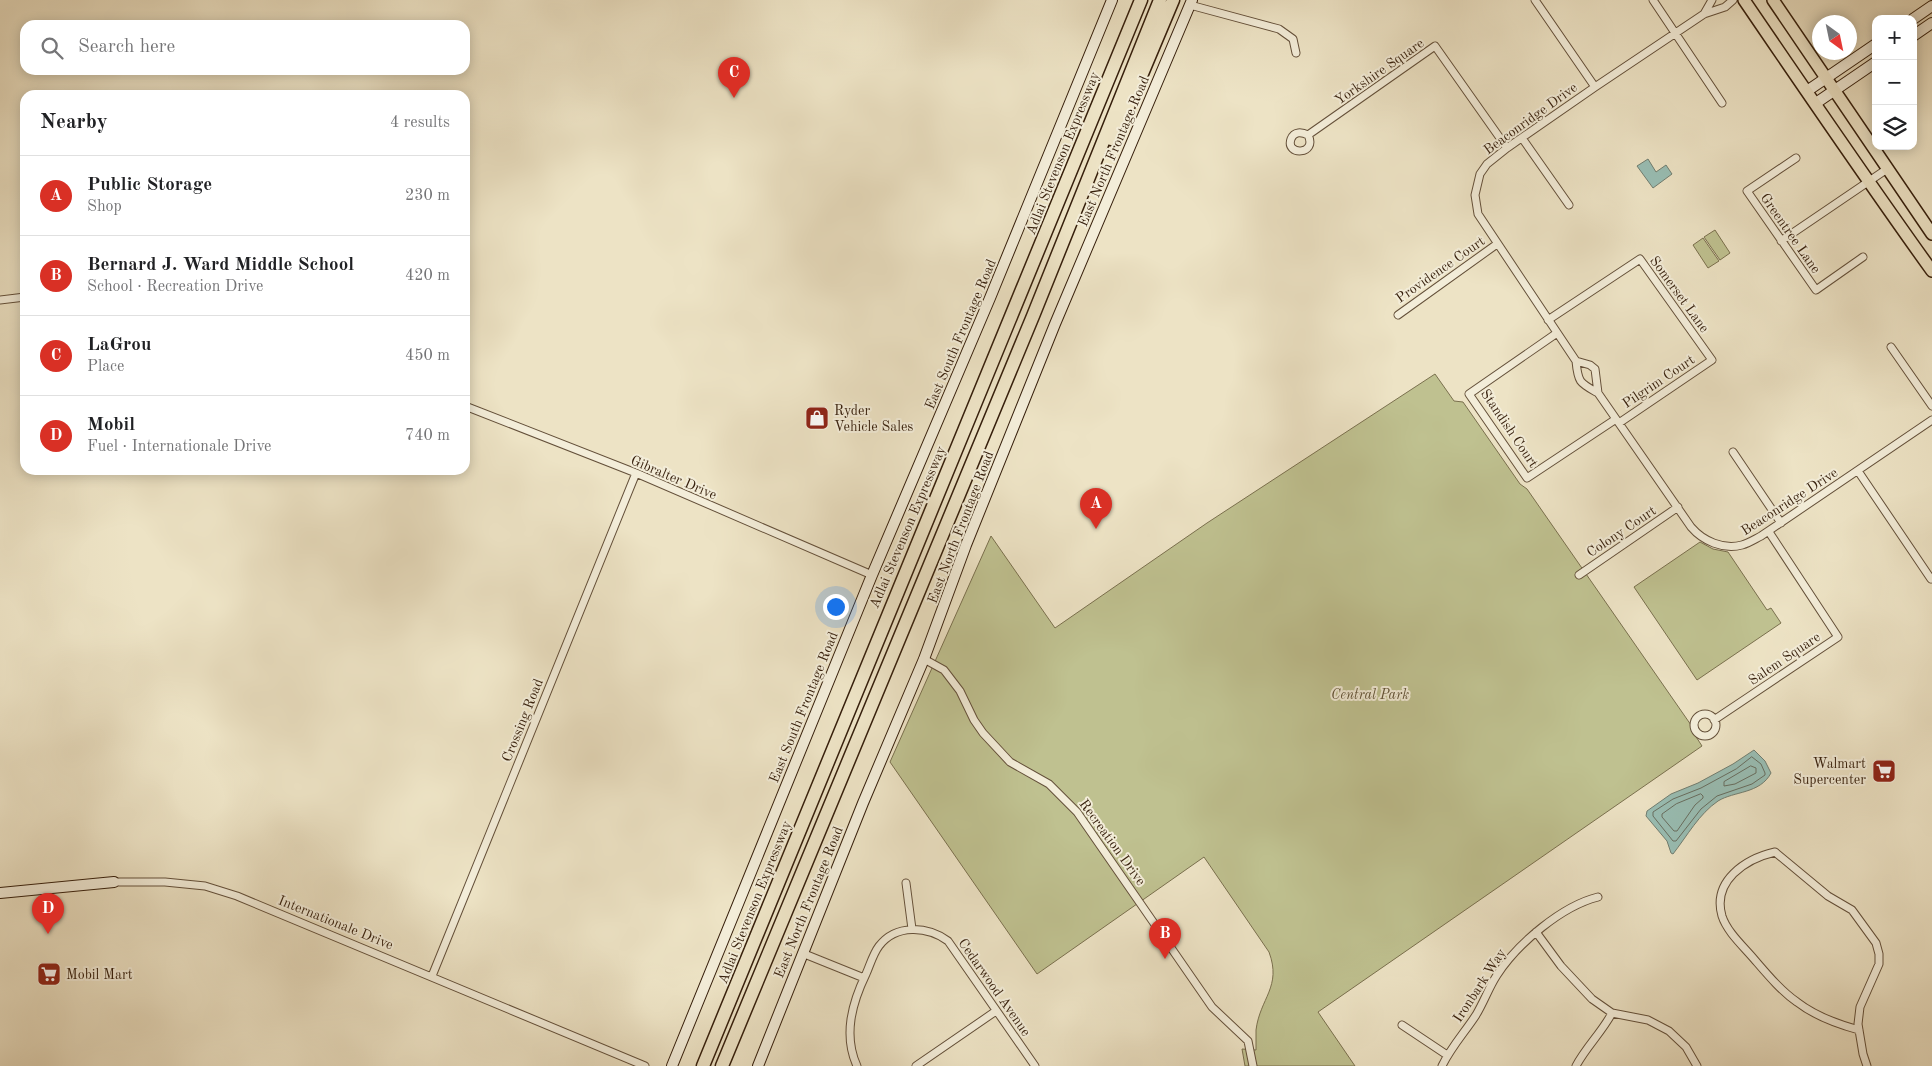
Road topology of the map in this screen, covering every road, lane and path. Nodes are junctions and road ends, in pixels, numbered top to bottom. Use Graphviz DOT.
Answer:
graph roads {
  1 [pos="1112,0"];
  2 [pos="1141,0"];
  3 [pos="1160,0"];
  4 [pos="1172,0"];
  5 [pos="1535,0"];
  6 [pos="1653,0"];
  7 [pos="1712,0"];
  8 [pos="1733,0"];
  9 [pos="1744,0"];
  10 [pos="1773,0"];
  11 [pos="1191,2"];
  12 [pos="1932,6"];
  13 [pos="1704,14"];
  14 [pos="1917,16"];
  15 [pos="1932,23"];
  16 [pos="1675,33"];
  17 [pos="1917,33"];
  18 [pos="1872,47"];
  19 [pos="1296,53"];
  20 [pos="1872,65"];
  21 [pos="1826,78"];
  22 [pos="1595,87"];
  23 [pos="1808,91"];
  24 [pos="1835,91"];
  25 [pos="1722,103"];
  26 [pos="1816,104"];
  27 [pos="1308,135"];
  28 [pos="1522,138"];
  29 [pos="1507,148"];
  30 [pos="1796,158"];
  31 [pos="1888,169"];
  32 [pos="1868,182"];
  33 [pos="1569,205"];
  34 [pos="1076,206"];
  35 [pos="1932,234"];
  36 [pos="1781,241"];
  37 [pos="1497,244"];
  38 [pos="1863,257"];
  39 [pos="1932,271"];
  40 [pos="20,298"];
  41 [pos="0,300"];
  42 [pos="1398,315"];
  43 [pos="1548,320"];
  44 [pos="1557,333"];
  45 [pos="1891,347"];
  46 [pos="1712,360"];
  47 [pos="1576,361"];
  48 [pos="1598,393"];
  49 [pos="1932,406"];
  50 [pos="470,408"];
  51 [pos="1932,420"];
  52 [pos="1617,421"];
  53 [pos="1733,452"];
  54 [pos="1858,471"];
  55 [pos="636,474"];
  56 [pos="1678,507"];
  57 [pos="1781,523"];
  58 [pos="1769,532"];
  59 [pos="872,575"];
  60 [pos="1578,575"];
  61 [pos="1931,579"];
  62 [pos="924,659"];
  63 [pos="1714,720"];
  64 [pos="114,882"];
  65 [pos="906,883"];
  66 [pos="0,893"];
  67 [pos="1598,897"];
  68 [pos="912,929"];
  69 [pos="1536,932"];
  70 [pos="802,953"];
  71 [pos="432,976"];
  72 [pos="864,978"];
  73 [pos="996,1011"];
  74 [pos="1612,1013"];
  75 [pos="1402,1025"];
  76 [pos="1859,1030"];
  77 [pos="1447,1055"];
  78 [pos="645,1066"];
  79 [pos="672,1066"];
  80 [pos="703,1066"];
  81 [pos="722,1066"];
  82 [pos="758,1066"];
  83 [pos="857,1066"];
  84 [pos="916,1066"];
  85 [pos="1035,1066"];
  86 [pos="1253,1066"];
  87 [pos="1442,1066"];
  88 [pos="1576,1066"];
  89 [pos="1697,1066"];
  90 [pos="1868,1066"];
  1 -- 59 [label="street, East South Frontage Road"];
  2 -- 80 [label="highway, Adlai Stevenson Expressway"];
  3 -- 34 [label="highway"];
  4 -- 34 [label="highway"];
  5 -- 22 [label="street"];
  6 -- 16 [label="street"];
  7 -- 13 [label="street, Beaconridge Drive"];
  8 -- 13 [label="street, Beaconridge Drive"];
  9 -- 23 [label="main road"];
  10 -- 21 [label="main road"];
  11 -- 19 [label="street"];
  11 -- 62 [label="street, East North Frontage Road"];
  12 -- 14 [label="street"];
  13 -- 16 [label="street, Beaconridge Drive"];
  15 -- 17 [label="street"];
  16 -- 22 [label="street, Beaconridge Drive"];
  16 -- 25 [label="street"];
  18 -- 21 [label="street"];
  20 -- 24 [label="street"];
  21 -- 23 [label="street"];
  21 -- 24 [label="main road"];
  22 -- 28 [label="street, Beaconridge Drive"];
  23 -- 26 [label="main road"];
  24 -- 26 [label="street"];
  24 -- 31 [label="main road"];
  26 -- 32 [label="main road"];
  27 -- 29 [label="street, Yorkshire Square"];
  28 -- 29 [label="street, Beaconridge Drive"];
  28 -- 33 [label="street"];
  29 -- 37 [label="street, Beaconridge Drive"];
  30 -- 36 [label="street, Greentree Lane"];
  31 -- 32 [label="street"];
  31 -- 35 [label="main road"];
  32 -- 36 [label="street"];
  32 -- 39 [label="main road"];
  34 -- 81 [label="highway"];
  36 -- 38 [label="street, Greentree Lane"];
  37 -- 42 [label="street, Providence Court"];
  37 -- 43 [label="street, Beaconridge Drive"];
  40 -- 41 [label="street"];
  43 -- 44 [label="street, Beaconridge Drive"];
  43 -- 46 [label="street, Somerset Lane"];
  44 -- 47 [label="street, Beaconridge Drive"];
  44 -- 52 [label="street, Standish Court"];
  45 -- 49 [label="street"];
  46 -- 52 [label="street, Pilgrim Court"];
  47 -- 48 [label="street, Beaconridge Drive"];
  47 -- 48 [label="street, Beaconridge Drive"];
  48 -- 52 [label="street, Beaconridge Drive"];
  50 -- 55 [label="street, Gibralter Drive"];
  51 -- 54 [label="street, Beaconridge Drive"];
  52 -- 56 [label="street, Beaconridge Drive"];
  53 -- 57 [label="street"];
  54 -- 57 [label="street, Beaconridge Drive"];
  54 -- 61 [label="street"];
  55 -- 59 [label="street, Gibralter Drive"];
  55 -- 71 [label="street, Crossing Road"];
  56 -- 58 [label="street, Beaconridge Drive"];
  56 -- 60 [label="street, Colony Court"];
  57 -- 58 [label="street, Beaconridge Drive"];
  58 -- 63 [label="street, Salem Square"];
  59 -- 79 [label="street, East South Frontage Road"];
  62 -- 70 [label="street, East North Frontage Road"];
  62 -- 86 [label="street, Recreation Drive"];
  64 -- 66 [label="street, Internationale Drive"];
  64 -- 71 [label="street, Internationale Drive"];
  65 -- 68 [label="street"];
  67 -- 69 [label="street, Ironbark Way"];
  68 -- 72 [label="street"];
  68 -- 73 [label="street, Cedarwood Avenue"];
  69 -- 74 [label="street"];
  69 -- 77 [label="street, Ironbark Way"];
  70 -- 72 [label="street"];
  70 -- 82 [label="street, East North Frontage Road"];
  71 -- 78 [label="street, Internationale Drive"];
  72 -- 83 [label="street"];
  73 -- 84 [label="street"];
  73 -- 85 [label="street, Cedarwood Avenue"];
  74 -- 88 [label="street"];
  74 -- 89 [label="street"];
  75 -- 77 [label="street"];
  76 -- 76 [label="street"];
  76 -- 90 [label="street"];
  77 -- 87 [label="street, Ironbark Way"];
}
